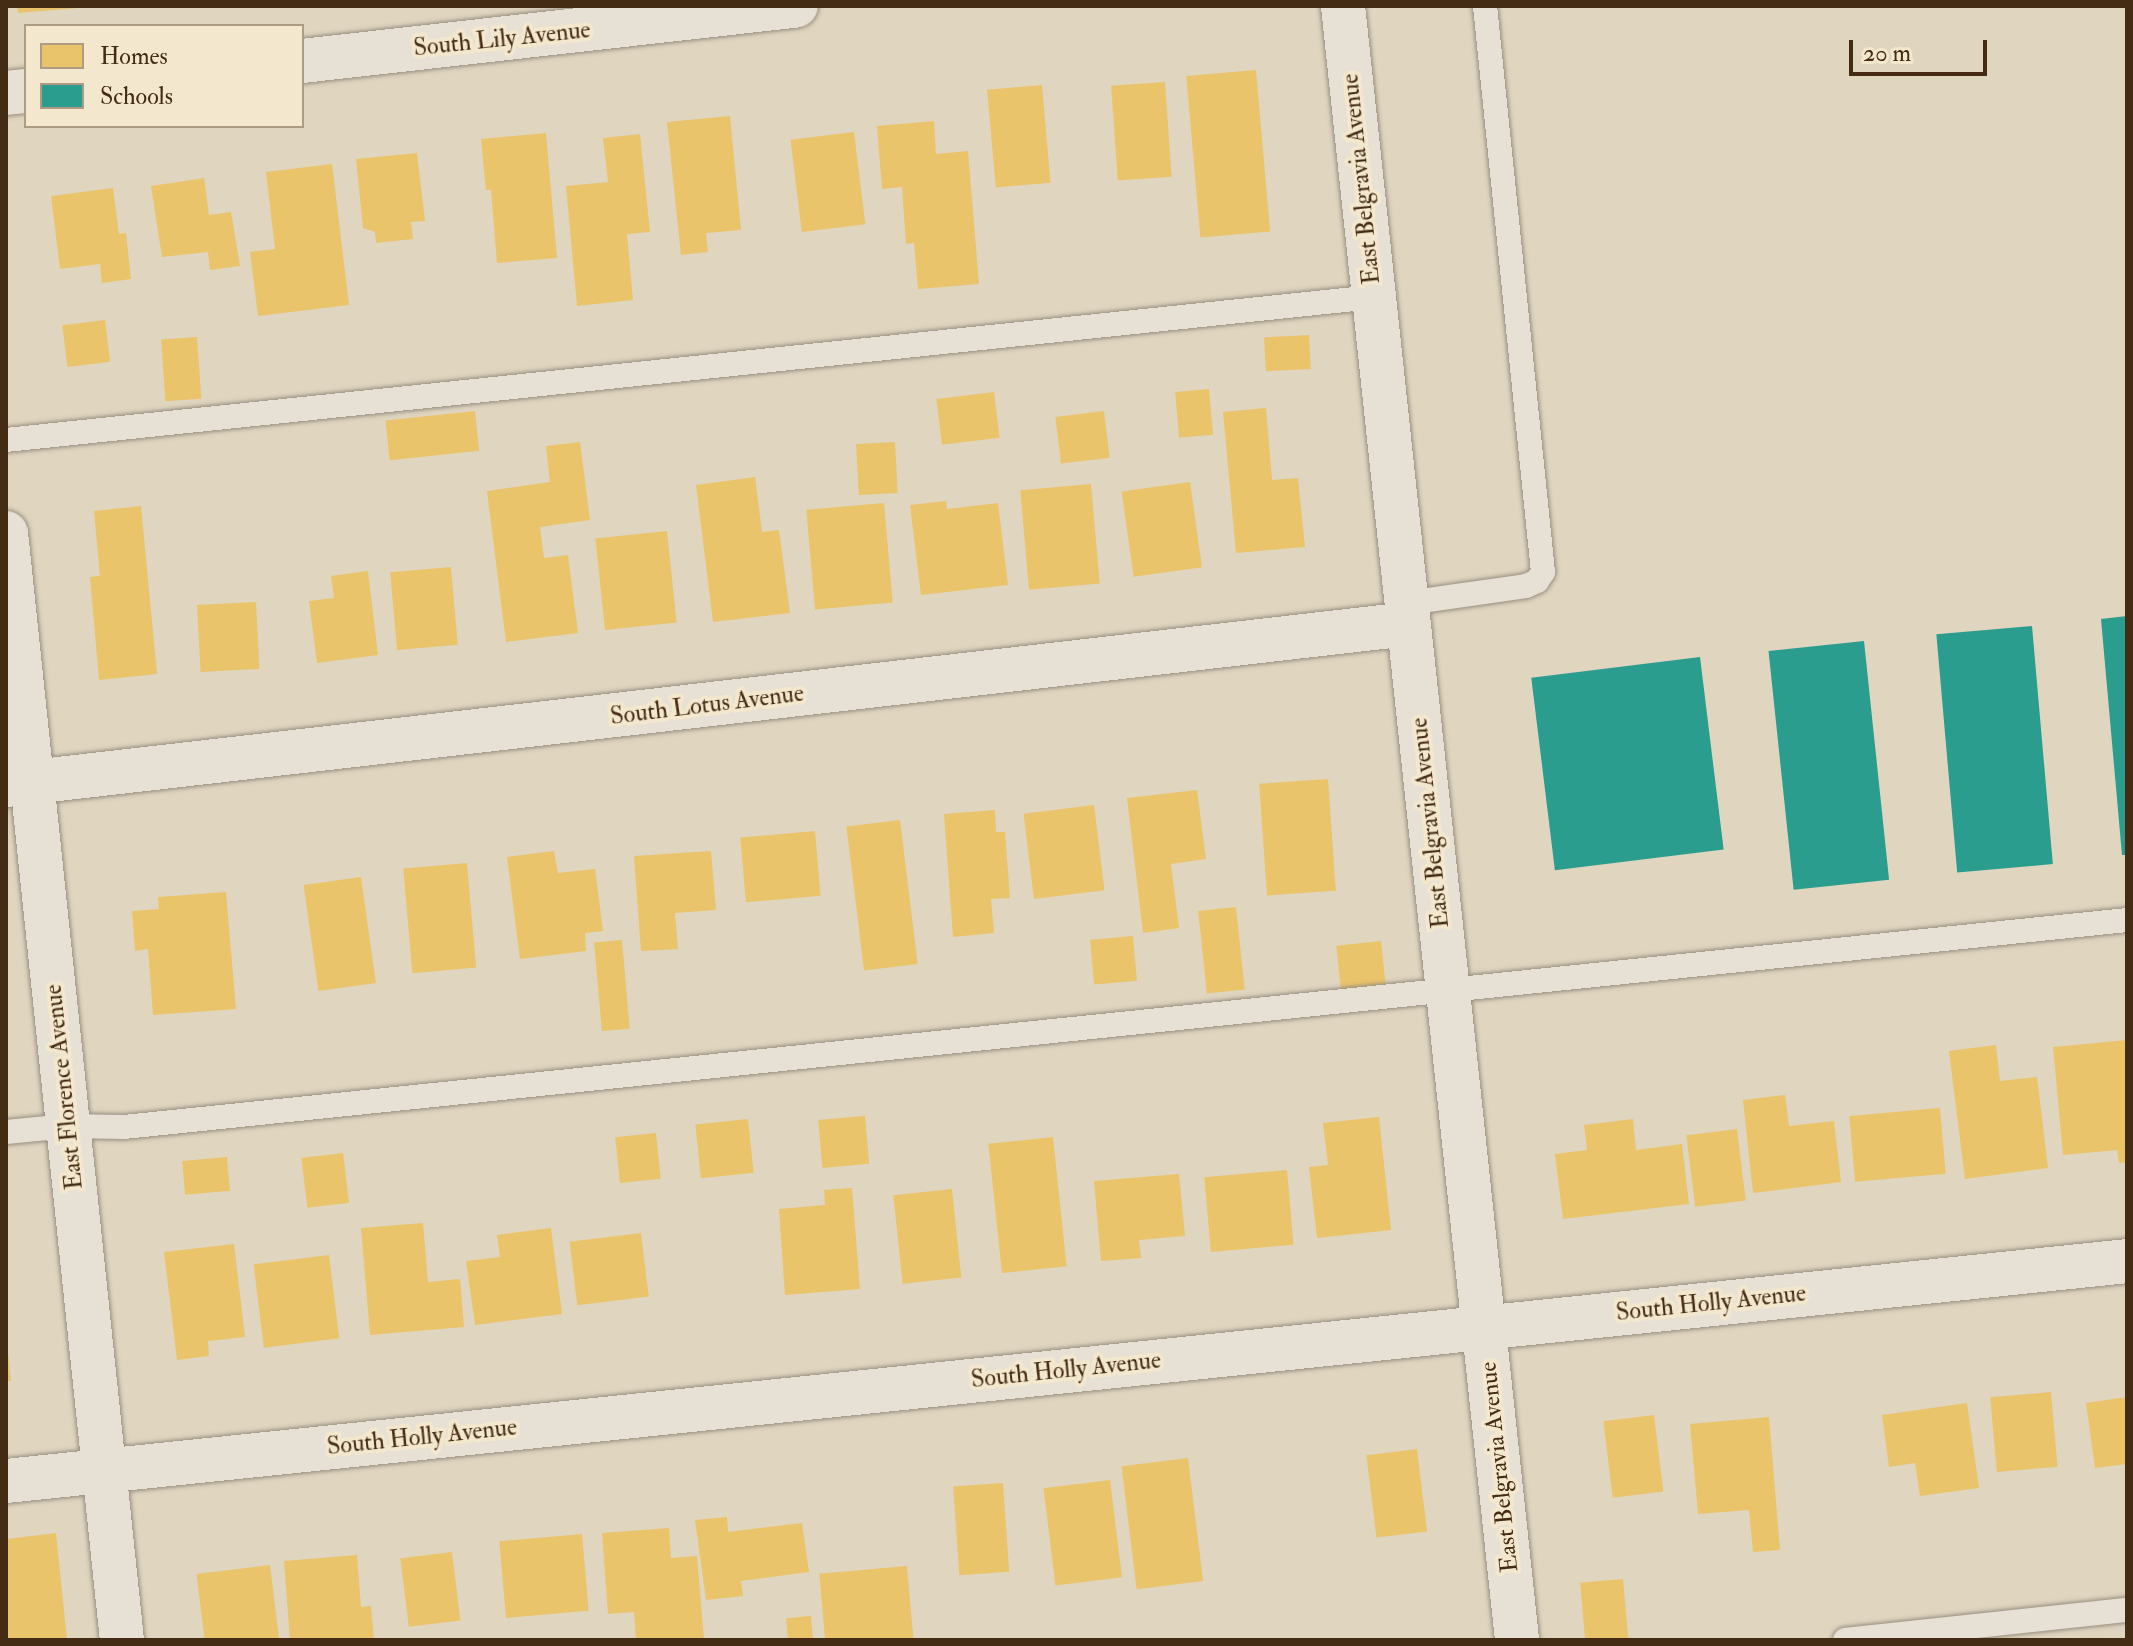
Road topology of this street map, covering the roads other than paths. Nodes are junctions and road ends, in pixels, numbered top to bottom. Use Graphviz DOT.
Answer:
graph roads {
  1 [pos="796,6"];
  2 [pos="1343,6"];
  3 [pos="1485,6"];
  4 [pos="304,61"];
  5 [pos="1374,297"];
  6 [pos="6,440"];
  7 [pos="6,533"];
  8 [pos="1408,614"];
  9 [pos="19,784"];
  10 [pos="2127,920"];
  11 [pos="1448,991"];
  12 [pos="68,1126"];
  13 [pos="6,1132"];
  14 [pos="2127,1261"];
  15 [pos="1483,1326"];
  16 [pos="104,1470"];
  17 [pos="6,1481"];
  18 [pos="2127,1610"];
  19 [pos="122,1640"];
  20 [pos="1517,1640"];
  21 [pos="1845,1640"];
  1 -- 4 [label="street, South Lily Avenue"];
  2 -- 5 [label="street, East Belgravia Avenue"];
  3 -- 8 [label="lane"];
  5 -- 6 [label="lane"];
  5 -- 8 [label="street, East Belgravia Avenue"];
  7 -- 9 [label="street, East Florence Avenue"];
  8 -- 9 [label="street, South Lotus Avenue"];
  8 -- 11 [label="street, East Belgravia Avenue"];
  9 -- 12 [label="street, East Florence Avenue"];
  10 -- 11 [label="lane"];
  11 -- 12 [label="lane"];
  11 -- 15 [label="street, East Belgravia Avenue"];
  12 -- 13 [label="lane"];
  12 -- 16 [label="street, East Florence Avenue"];
  14 -- 15 [label="street, South Holly Avenue"];
  15 -- 16 [label="street, South Holly Avenue"];
  15 -- 20 [label="street, East Belgravia Avenue"];
  16 -- 17 [label="street, South Holly Avenue"];
  16 -- 19 [label="street, East Florence Avenue"];
  18 -- 21 [label="lane"];
}
